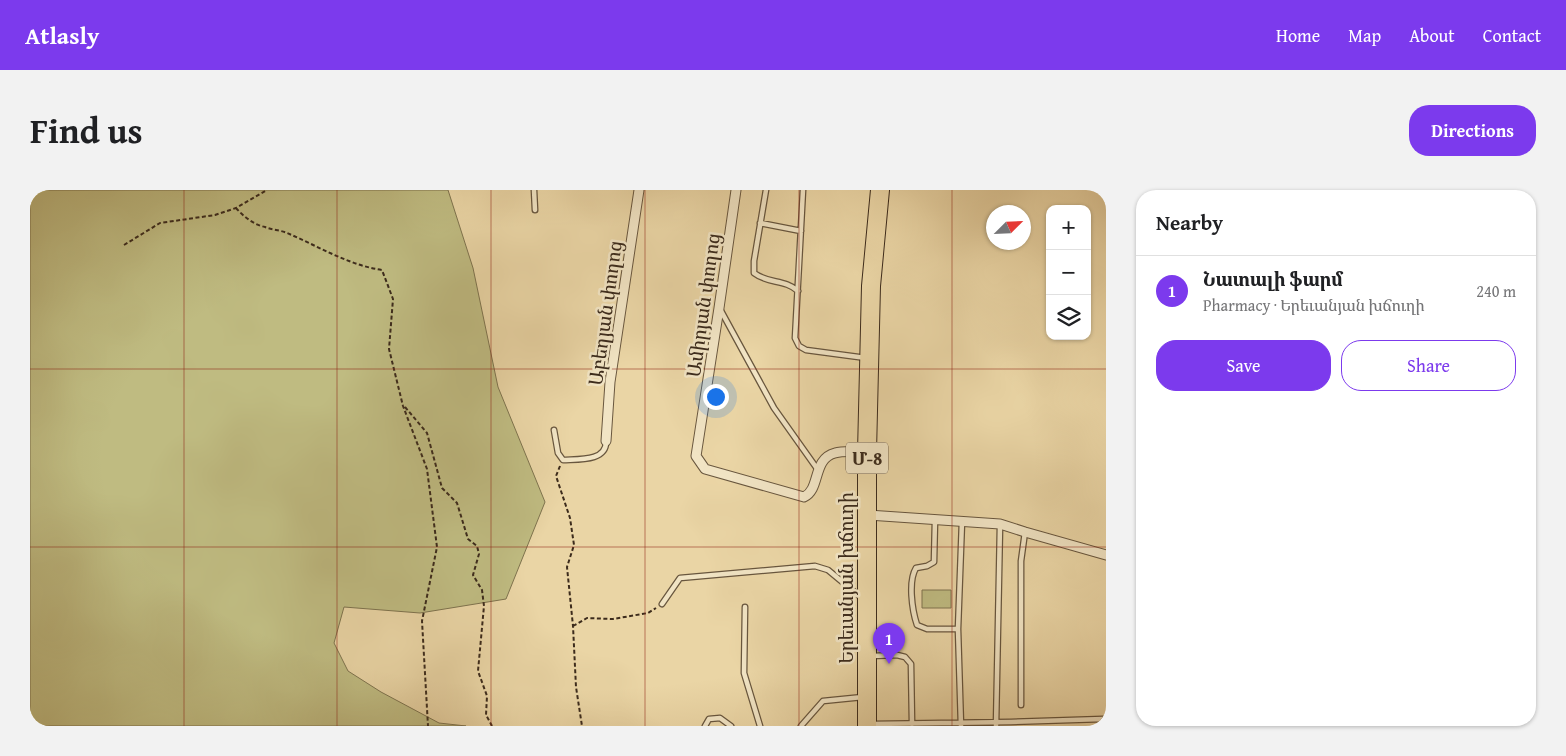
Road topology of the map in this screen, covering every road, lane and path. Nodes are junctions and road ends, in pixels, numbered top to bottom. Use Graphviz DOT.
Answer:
graph roads {
  1 [pos="267,190"];
  2 [pos="534,190"];
  3 [pos="639,190"];
  4 [pos="736,190"];
  5 [pos="766,190"];
  6 [pos="803,190"];
  7 [pos="880,190"];
  8 [pos="236,208"];
  9 [pos="535,210"];
  10 [pos="760,223"];
  11 [pos="801,231"];
  12 [pos="124,244"];
  13 [pos="798,291"];
  14 [pos="719,308"];
  15 [pos="869,359"];
  16 [pos="403,406"];
  17 [pos="554,430"];
  18 [pos="606,441"];
  19 [pos="868,452"];
  20 [pos="563,460"];
  21 [pos="818,470"];
  22 [pos="868,515"];
  23 [pos="935,520"];
  24 [pos="962,522"];
  25 [pos="1000,524"];
  26 [pos="1025,532"];
  27 [pos="1106,555"];
  28 [pos="868,603"];
  29 [pos="662,604"];
  30 [pos="745,608"];
  31 [pos="572,626"];
  32 [pos="958,629"];
  33 [pos="868,656"];
  34 [pos="867,696"];
  35 [pos="1021,705"];
  36 [pos="912,724"];
  37 [pos="961,724"];
  38 [pos="996,724"];
  39 [pos="1011,724"];
  40 [pos="867,725"];
  41 [pos="933,725"];
  42 [pos="428,726"];
  43 [pos="492,726"];
  44 [pos="582,726"];
  45 [pos="705,726"];
  46 [pos="731,726"];
  47 [pos="760,726"];
  48 [pos="801,726"];
  49 [pos="1102,726"];
  1 -- 8 [label="path"];
  2 -- 9 [label="lane"];
  3 -- 18 [label="street, Աբեղյան փողոց"];
  4 -- 14 [label="street, Ամիրյան փողոց"];
  5 -- 10 [label="lane"];
  6 -- 11 [label="lane"];
  7 -- 15 [label="highway, Երեւանյան խճուղի / Մ-8"];
  8 -- 12 [label="path"];
  8 -- 16 [label="path"];
  10 -- 11 [label="lane"];
  10 -- 13 [label="lane"];
  11 -- 13 [label="lane"];
  13 -- 15 [label="lane"];
  14 -- 21 [label="lane"];
  14 -- 21 [label="street, Ամիրյան փողոց"];
  15 -- 19 [label="highway, Երեւանյան խճուղի / Մ-8"];
  16 -- 42 [label="path"];
  16 -- 43 [label="path"];
  17 -- 20 [label="lane"];
  18 -- 20 [label="lane"];
  19 -- 21 [label="street, Ամիրյան փողոց"];
  19 -- 22 [label="highway, Երեւանյան խճուղի / Մ-8"];
  20 -- 31 [label="path"];
  22 -- 23 [label="street"];
  22 -- 28 [label="highway, Երեւանյան խճուղի / Մ-8"];
  23 -- 24 [label="street"];
  23 -- 32 [label="lane"];
  24 -- 25 [label="street"];
  24 -- 32 [label="lane"];
  25 -- 26 [label="street"];
  25 -- 38 [label="lane"];
  26 -- 27 [label="street"];
  26 -- 35 [label="lane"];
  28 -- 29 [label="lane"];
  28 -- 33 [label="highway, Երեւանյան խճուղի / Մ-8"];
  29 -- 31 [label="path"];
  30 -- 47 [label="lane"];
  31 -- 44 [label="path"];
  32 -- 37 [label="lane"];
  33 -- 34 [label="highway, Երեւանյան խճուղի / Մ-8"];
  33 -- 36 [label="lane"];
  34 -- 40 [label="highway, Երեւանյան խճուղի / Մ-8"];
  34 -- 48 [label="lane"];
  36 -- 40 [label="lane"];
  36 -- 41 [label="lane"];
  37 -- 38 [label="lane"];
  37 -- 41 [label="lane"];
  38 -- 39 [label="lane"];
  39 -- 49 [label="lane"];
  45 -- 46 [label="lane"];
}
